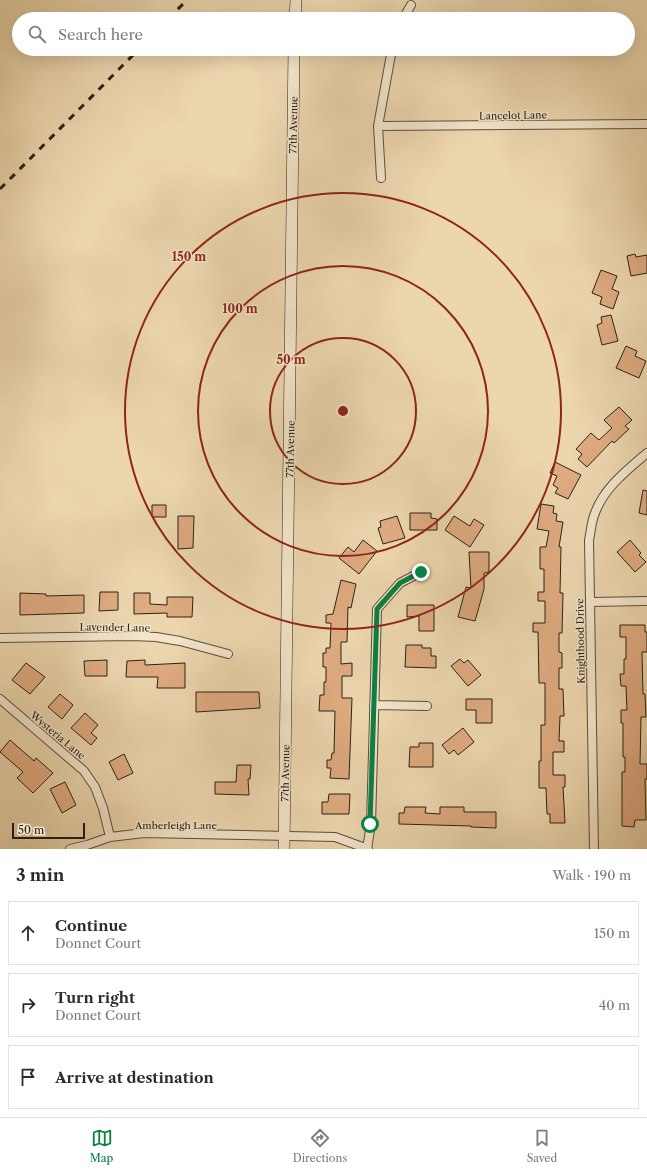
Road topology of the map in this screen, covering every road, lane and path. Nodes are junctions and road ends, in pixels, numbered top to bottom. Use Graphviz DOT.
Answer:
graph roads {
  1 [pos="296,0"];
  2 [pos="411,5"];
  3 [pos="295,12"];
  4 [pos="407,12"];
  5 [pos="294,56"];
  6 [pos="391,56"];
  7 [pos="647,124"];
  8 [pos="378,126"];
  9 [pos="381,178"];
  10 [pos="647,453"];
  11 [pos="421,572"];
  12 [pos="647,601"];
  13 [pos="590,602"];
  14 [pos="0,638"];
  15 [pos="228,654"];
  16 [pos="0,699"];
  17 [pos="374,705"];
  18 [pos="427,706"];
  19 [pos="284,836"];
  20 [pos="110,837"];
  21 [pos="70,849"];
  22 [pos="284,849"];
  23 [pos="367,849"];
  24 [pos="594,849"];
  1 -- 3 [label="street"];
  2 -- 4 [label="street"];
  5 -- 19 [label="street, 77th Avenue"];
  6 -- 8 [label="street"];
  7 -- 8 [label="street, Lancelot Lane"];
  8 -- 9 [label="street"];
  10 -- 13 [label="street, Knighthood Drive"];
  11 -- 17 [label="street"];
  12 -- 13 [label="street"];
  13 -- 24 [label="street, Knighthood Drive"];
  14 -- 15 [label="street, Lavender Lane"];
  16 -- 20 [label="street, Wysteria Lane"];
  17 -- 18 [label="street"];
  17 -- 23 [label="street"];
  19 -- 20 [label="street, Amberleigh Lane"];
  19 -- 22 [label="street, 77th Avenue"];
  19 -- 23 [label="street, Amberleigh Lane"];
  20 -- 21 [label="street, Amberleigh Lane"];
}
